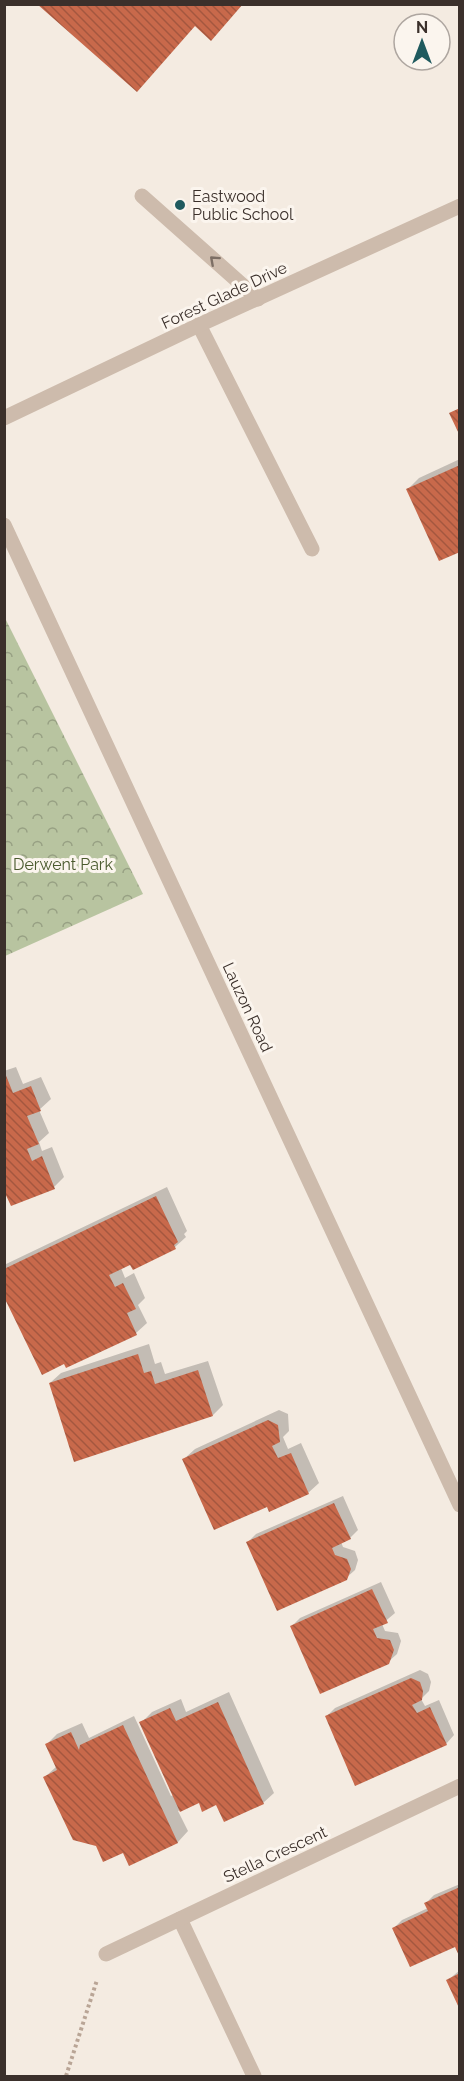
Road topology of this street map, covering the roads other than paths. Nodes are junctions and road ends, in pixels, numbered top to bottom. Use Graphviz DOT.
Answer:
graph roads {
  1 [pos="142,195"];
  2 [pos="459,206"];
  3 [pos="258,298"];
  4 [pos="199,325"];
  5 [pos="4,418"];
  6 [pos="4,525"];
  7 [pos="312,549"];
  8 [pos="459,1505"];
  9 [pos="459,1786"];
  10 [pos="180,1919"];
  11 [pos="106,1954"];
  12 [pos="254,2076"];
  3 -- 1 [label="street, one-way"];
  2 -- 3 [label="street, Forest Glade Drive"];
  3 -- 4 [label="street, Forest Glade Drive"];
  4 -- 5 [label="street, Forest Glade Drive"];
  4 -- 7 [label="street"];
  6 -- 8 [label="street, Lauzon Road"];
  9 -- 10 [label="street, Stella Crescent"];
  10 -- 11 [label="street, Stella Crescent"];
  10 -- 12 [label="street"];
}
